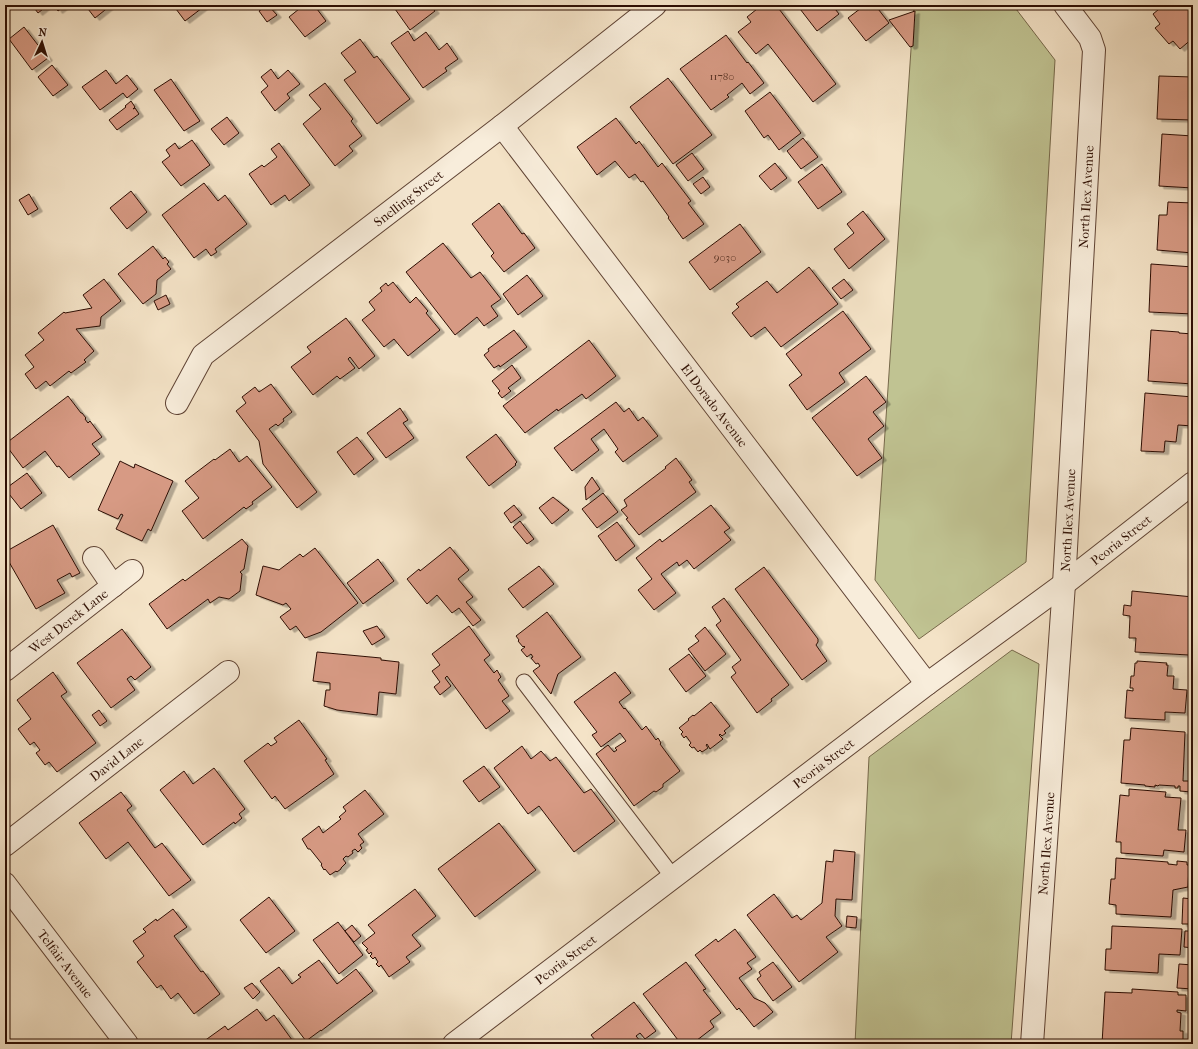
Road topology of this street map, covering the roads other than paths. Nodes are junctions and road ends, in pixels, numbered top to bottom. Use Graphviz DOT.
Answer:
graph roads {
  1 [pos="655,5"];
  2 [pos="1065,5"];
  3 [pos="502,126"];
  4 [pos="177,403"];
  5 [pos="1193,482"];
  6 [pos="94,558"];
  7 [pos="132,571"];
  8 [pos="1064,584"];
  9 [pos="113,586"];
  10 [pos="5,670"];
  11 [pos="228,672"];
  12 [pos="524,682"];
  13 [pos="927,684"];
  14 [pos="5,845"];
  15 [pos="673,877"];
  16 [pos="5,884"];
  17 [pos="127,1044"];
  18 [pos="454,1044"];
  19 [pos="1032,1044"];
  1 -- 3 [label="street, Snelling Street"];
  2 -- 8 [label="street, North Ilex Avenue"];
  3 -- 4 [label="street, Snelling Street"];
  3 -- 13 [label="street, El Dorado Avenue"];
  5 -- 8 [label="street, Peoria Street"];
  6 -- 9 [label="street, West Derek Lane"];
  7 -- 9 [label="street, West Derek Lane"];
  8 -- 13 [label="street, Peoria Street"];
  8 -- 19 [label="street, North Ilex Avenue"];
  9 -- 10 [label="street, West Derek Lane"];
  11 -- 14 [label="street, David Lane"];
  12 -- 15 [label="lane"];
  13 -- 15 [label="street, Peoria Street"];
  15 -- 18 [label="street, Peoria Street"];
  16 -- 17 [label="street, Telfair Avenue"];
}
